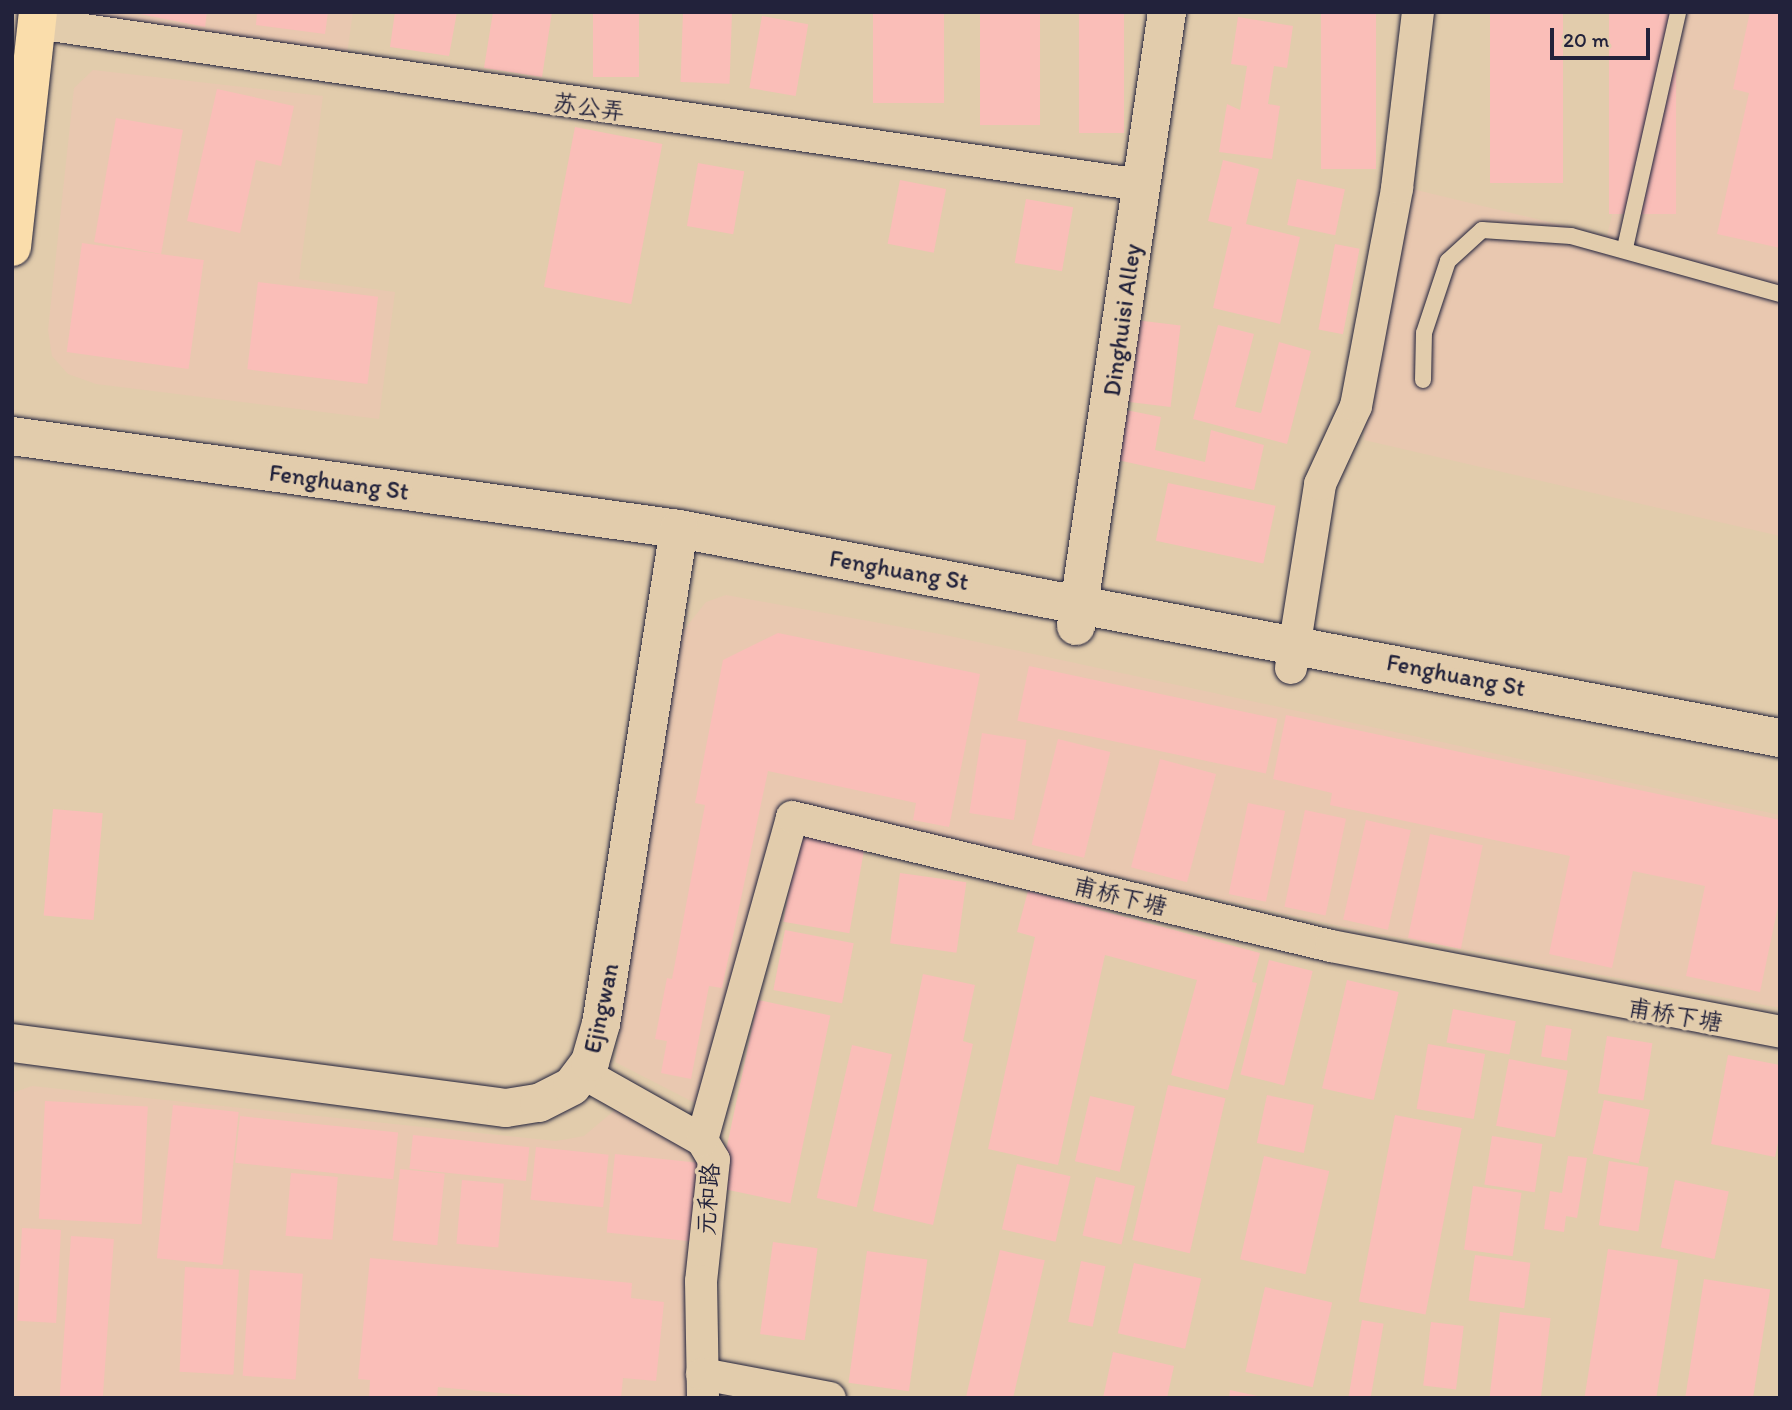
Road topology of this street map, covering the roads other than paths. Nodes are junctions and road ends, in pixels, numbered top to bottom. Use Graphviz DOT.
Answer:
graph roads {
  1 [pos="1167,12"];
  2 [pos="1418,12"];
  3 [pos="1678,12"];
  4 [pos="37,18"];
  5 [pos="1141,185"];
  6 [pos="12,247"];
  7 [pos="1625,248"];
  8 [pos="1780,295"];
  9 [pos="1423,380"];
  10 [pos="12,436"];
  11 [pos="677,541"];
  12 [pos="1078,615"];
  13 [pos="1294,656"];
  14 [pos="1780,738"];
  15 [pos="1780,764"];
  16 [pos="1780,1032"];
  17 [pos="12,1043"];
  18 [pos="583,1073"];
  19 [pos="702,1140"];
  20 [pos="703,1386"];
  21 [pos="830,1398"];
  1 -- 5 [label="main road, Dinghuisi Alley"];
  2 -- 13 [label="street"];
  3 -- 7 [label="lane"];
  4 -- 5 [label="street, 苏公弄"];
  4 -- 6 [label="main road"];
  5 -- 12 [label="main road, Dinghuisi Alley"];
  7 -- 8 [label="lane"];
  7 -- 9 [label="lane"];
  10 -- 11 [label="main road, Fenghuang St"];
  11 -- 12 [label="main road, Fenghuang St"];
  11 -- 18 [label="main road, Ejingwan"];
  12 -- 13 [label="main road, Fenghuang St"];
  13 -- 14 [label="main road, Fenghuang St"];
  13 -- 15 [label="main road, Fenghuang St"];
  16 -- 19 [label="street, 甫桥下塘"];
  17 -- 18 [label="main road, Ejingwan"];
  18 -- 19 [label="street, 元和路"];
  19 -- 20 [label="street, 元和路"];
  20 -- 21 [label="street"];
}
